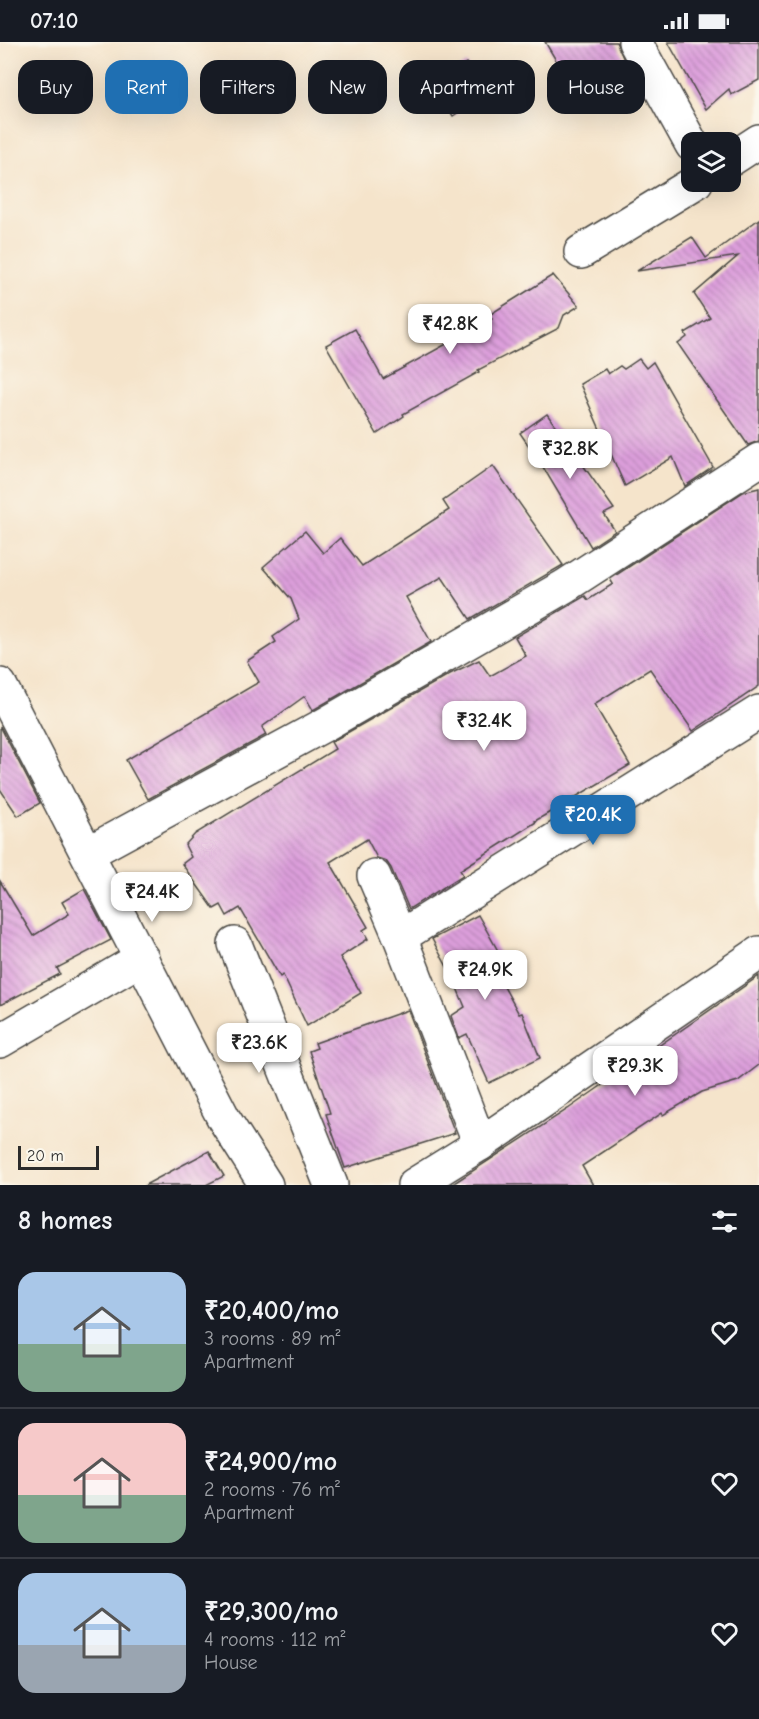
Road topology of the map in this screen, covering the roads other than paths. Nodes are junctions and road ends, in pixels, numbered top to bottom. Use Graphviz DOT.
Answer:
graph roads {
  1 [pos="635,42"];
  2 [pos="685,132"];
  3 [pos="759,141"];
  4 [pos="741,153"];
  5 [pos="681,191"];
  6 [pos="581,252"];
  7 [pos="759,460"];
  8 [pos="0,685"];
  9 [pos="759,712"];
  10 [pos="88,853"];
  11 [pos="374,876"];
  12 [pos="400,937"];
  13 [pos="235,944"];
  14 [pos="759,953"];
  15 [pos="142,958"];
  16 [pos="0,1041"];
  17 [pos="480,1144"];
  18 [pos="266,1185"];
  19 [pos="331,1185"];
  20 [pos="414,1185"];
  1 -- 2 [label="street"];
  3 -- 4 [label="street"];
  5 -- 6 [label="street"];
  7 -- 10 [label="street"];
  8 -- 10 [label="street"];
  9 -- 12 [label="street"];
  10 -- 15 [label="street"];
  11 -- 12 [label="street"];
  12 -- 17 [label="street"];
  13 -- 19 [label="street"];
  14 -- 17 [label="street"];
  15 -- 16 [label="street"];
  15 -- 18 [label="street"];
  17 -- 20 [label="street"];
}
